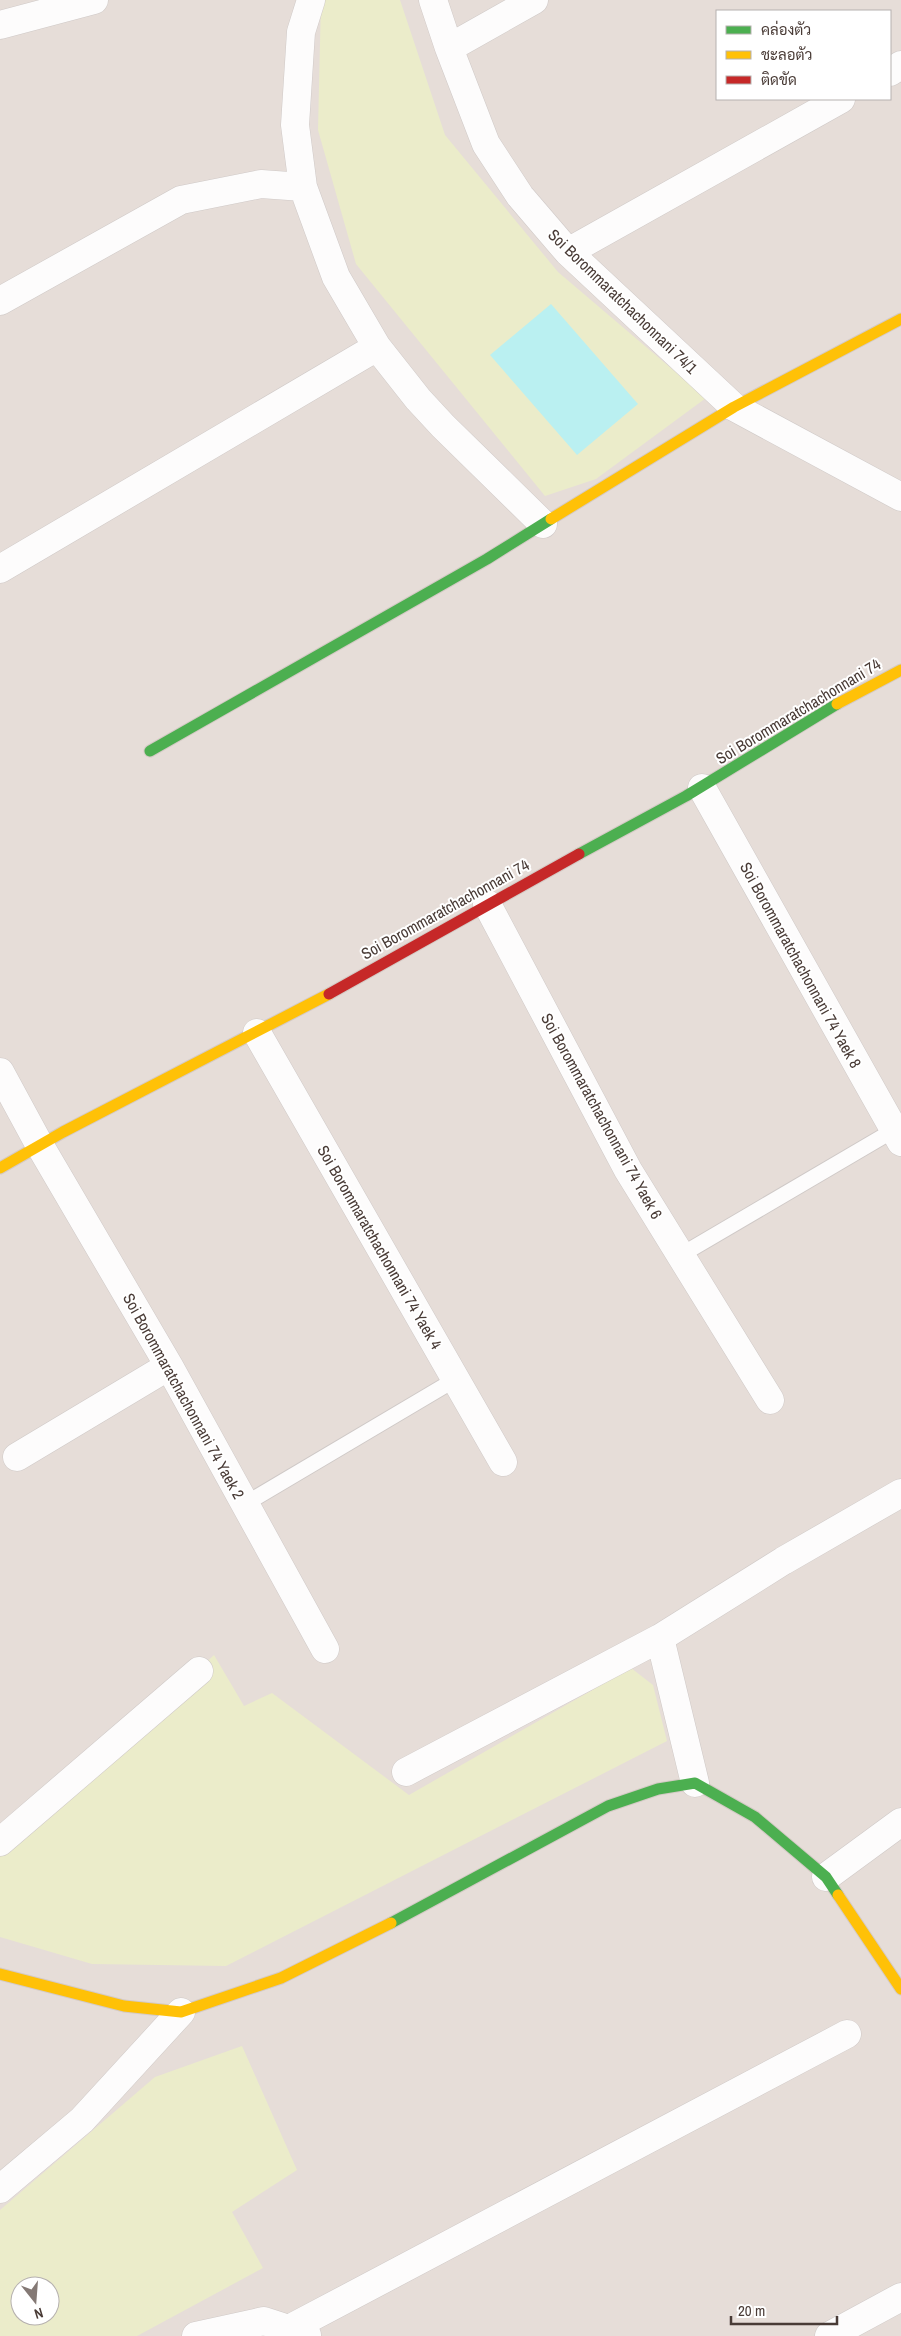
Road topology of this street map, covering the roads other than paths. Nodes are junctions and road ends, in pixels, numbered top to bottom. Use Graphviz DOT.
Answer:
graph roads {
  1 [pos="94,0"];
  2 [pos="310,0"];
  3 [pos="433,0"];
  4 [pos="534,0"];
  5 [pos="0,25"];
  6 [pos="449,48"];
  7 [pos="839,100"];
  8 [pos="303,186"];
  9 [pos="568,252"];
  10 [pos="0,301"];
  11 [pos="901,319"];
  12 [pos="377,347"];
  13 [pos="734,407"];
  14 [pos="901,497"];
  15 [pos="542,524"];
  16 [pos="0,569"];
  17 [pos="901,670"];
  18 [pos="150,751"];
  19 [pos="702,788"];
  20 [pos="487,904"];
  21 [pos="257,1033"];
  22 [pos="0,1072"];
  23 [pos="897,1136"];
  24 [pos="39,1144"];
  25 [pos="0,1168"];
  26 [pos="681,1255"];
  27 [pos="169,1366"];
  28 [pos="456,1379"];
  29 [pos="770,1400"];
  30 [pos="16,1457"];
  31 [pos="503,1462"];
  32 [pos="901,1493"];
  33 [pos="245,1504"];
  34 [pos="660,1638"];
  35 [pos="325,1650"];
  36 [pos="199,1671"];
  37 [pos="406,1772"];
  38 [pos="695,1783"];
  39 [pos="901,1822"];
  40 [pos="0,1842"];
  41 [pos="826,1877"];
  42 [pos="0,1974"];
  43 [pos="901,1988"];
  44 [pos="181,2012"];
  45 [pos="848,2034"];
  46 [pos="0,2189"];
  47 [pos="901,2297"];
  48 [pos="300,2332"];
  49 [pos="196,2336"];
  50 [pos="829,2336"];
  1 -- 5 [label="street"];
  2 -- 8 [label="street"];
  3 -- 6 [label="street, Soi Borommaratchachonnani 74/1"];
  4 -- 6 [label="street"];
  6 -- 9 [label="street, Soi Borommaratchachonnani 74/1"];
  7 -- 9 [label="street"];
  8 -- 10 [label="street"];
  8 -- 12 [label="street"];
  9 -- 13 [label="street, Soi Borommaratchachonnani 74/1"];
  11 -- 13 [label="street"];
  12 -- 15 [label="street"];
  12 -- 16 [label="street"];
  13 -- 14 [label="street, Soi Borommaratchachonnani 74/1"];
  13 -- 15 [label="street"];
  15 -- 18 [label="street"];
  17 -- 19 [label="street, Soi Borommaratchachonnani 74"];
  19 -- 20 [label="street, Soi Borommaratchachonnani 74"];
  19 -- 23 [label="street, Soi Borommaratchachonnani 74 Yaek 8"];
  20 -- 21 [label="street, Soi Borommaratchachonnani 74"];
  20 -- 26 [label="street, Soi Borommaratchachonnani 74 Yaek 6"];
  21 -- 24 [label="street, Soi Borommaratchachonnani 74"];
  21 -- 28 [label="street, Soi Borommaratchachonnani 74 Yaek 4"];
  22 -- 24 [label="street, Soi Borommaratchachonnani 74 Yaek 2"];
  23 -- 26 [label="lane"];
  24 -- 25 [label="street, Soi Borommaratchachonnani 74"];
  24 -- 27 [label="street, Soi Borommaratchachonnani 74 Yaek 2"];
  26 -- 29 [label="street, Soi Borommaratchachonnani 74 Yaek 6"];
  27 -- 30 [label="street"];
  27 -- 33 [label="street, Soi Borommaratchachonnani 74 Yaek 2"];
  28 -- 31 [label="street, Soi Borommaratchachonnani 74 Yaek 4"];
  28 -- 33 [label="lane"];
  32 -- 34 [label="street"];
  33 -- 35 [label="street, Soi Borommaratchachonnani 74 Yaek 2"];
  34 -- 37 [label="street"];
  34 -- 38 [label="street"];
  36 -- 40 [label="street"];
  38 -- 41 [label="street"];
  38 -- 44 [label="street"];
  39 -- 41 [label="street"];
  41 -- 43 [label="street"];
  42 -- 44 [label="street"];
  44 -- 46 [label="street"];
  45 -- 48 [label="street"];
  47 -- 50 [label="street"];
  48 -- 49 [label="street"];
}
